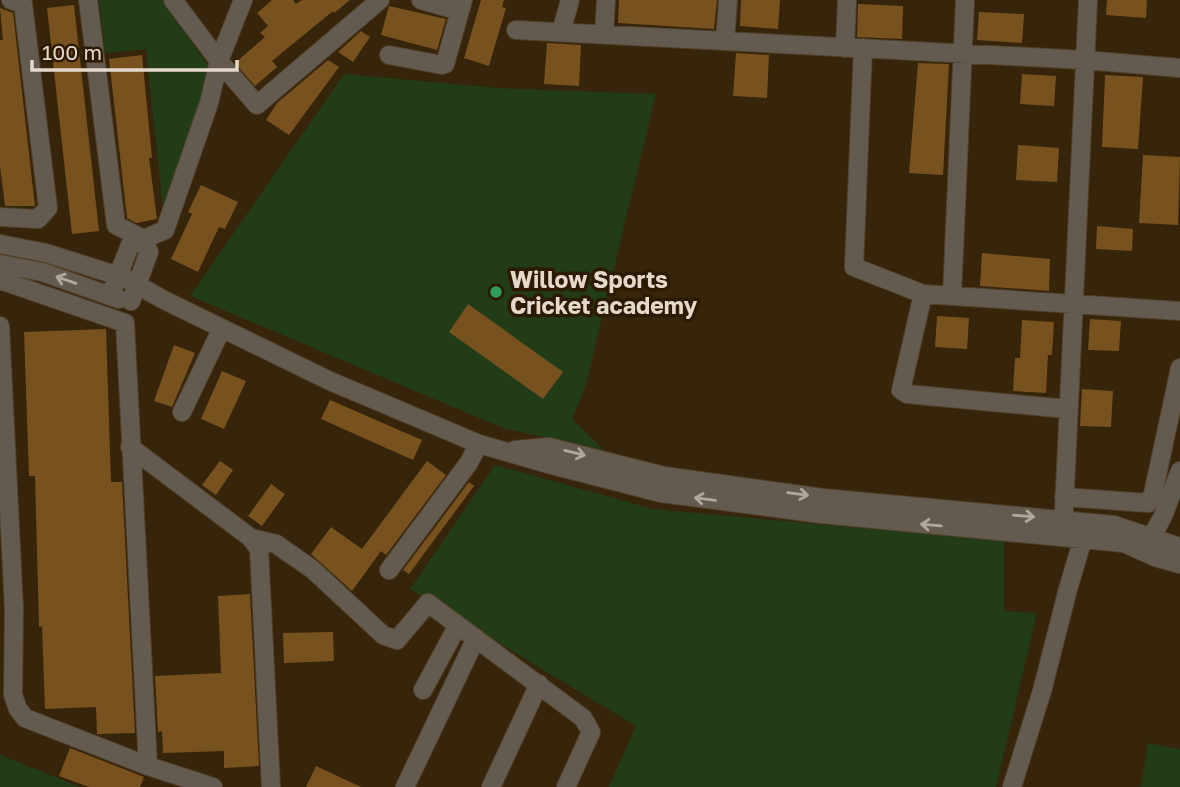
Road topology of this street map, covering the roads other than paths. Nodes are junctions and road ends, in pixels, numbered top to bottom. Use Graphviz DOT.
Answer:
graph roads {
  1 [pos="11,0"];
  2 [pos="88,0"];
  3 [pos="173,0"];
  4 [pos="243,0"];
  5 [pos="380,0"];
  6 [pos="421,0"];
  7 [pos="570,0"];
  8 [pos="606,0"];
  9 [pos="728,0"];
  10 [pos="848,0"];
  11 [pos="965,0"];
  12 [pos="1088,0"];
  13 [pos="462,6"];
  14 [pos="516,30"];
  15 [pos="561,32"];
  16 [pos="604,34"];
  17 [pos="725,41"];
  18 [pos="854,48"];
  19 [pos="963,54"];
  20 [pos="389,55"];
  21 [pos="219,61"];
  22 [pos="1085,61"];
  23 [pos="1180,68"];
  24 [pos="0,217"];
  25 [pos="143,239"];
  26 [pos="1,248"];
  27 [pos="0,264"];
  28 [pos="118,275"];
  29 [pos="0,280"];
  30 [pos="134,293"];
  31 [pos="923,294"];
  32 [pos="110,296"];
  33 [pos="952,296"];
  34 [pos="1072,303"];
  35 [pos="1180,311"];
  36 [pos="0,326"];
  37 [pos="222,328"];
  38 [pos="1180,368"];
  39 [pos="1068,409"];
  40 [pos="182,412"];
  41 [pos="479,444"];
  42 [pos="130,447"];
  43 [pos="1180,471"];
  44 [pos="1064,497"];
  45 [pos="1063,529"];
  46 [pos="1086,531"];
  47 [pos="251,538"];
  48 [pos="1148,545"];
  49 [pos="1180,547"];
  50 [pos="1180,564"];
  51 [pos="389,570"];
  52 [pos="7,605"];
  53 [pos="458,625"];
  54 [pos="476,638"];
  55 [pos="539,684"];
  56 [pos="423,690"];
  57 [pos="148,766"];
  58 [pos="213,787"];
  59 [pos="271,787"];
  60 [pos="405,787"];
  61 [pos="491,787"];
  62 [pos="566,787"];
  63 [pos="1012,787"];
  1 -- 24 [label="street"];
  2 -- 25 [label="street"];
  3 -- 21 [label="street"];
  4 -- 21 [label="street"];
  5 -- 21 [label="street"];
  6 -- 13 [label="street"];
  7 -- 15 [label="street"];
  8 -- 16 [label="street"];
  9 -- 17 [label="street"];
  10 -- 18 [label="street"];
  11 -- 19 [label="street"];
  12 -- 22 [label="street"];
  13 -- 20 [label="street"];
  14 -- 15 [label="street"];
  15 -- 16 [label="street"];
  16 -- 17 [label="street"];
  17 -- 18 [label="street"];
  18 -- 19 [label="street"];
  18 -- 31 [label="street"];
  19 -- 22 [label="street"];
  19 -- 33 [label="street"];
  21 -- 25 [label="street"];
  22 -- 23 [label="street"];
  22 -- 34 [label="street"];
  25 -- 28 [label="street"];
  25 -- 30 [label="street"];
  26 -- 28 [label="street"];
  32 -- 27 [label="street, one-way"];
  28 -- 30 [label="street"];
  28 -- 32 [label="street"];
  29 -- 42 [label="street"];
  30 -- 32 [label="street"];
  30 -- 37 [label="street"];
  31 -- 33 [label="street"];
  31 -- 39 [label="street"];
  33 -- 34 [label="street"];
  34 -- 35 [label="street"];
  34 -- 39 [label="street"];
  36 -- 52 [label="street"];
  37 -- 40 [label="street"];
  37 -- 41 [label="street"];
  38 -- 44 [label="street"];
  39 -- 44 [label="street"];
  41 -- 45 [label="street"];
  41 -- 51 [label="street"];
  42 -- 47 [label="street"];
  42 -- 57 [label="street"];
  43 -- 48 [label="street"];
  44 -- 45 [label="street"];
  45 -- 46 [label="street"];
  46 -- 48 [label="street"];
  46 -- 63 [label="street"];
  47 -- 53 [label="street"];
  47 -- 59 [label="street"];
  48 -- 49 [label="street"];
  48 -- 50 [label="street"];
  52 -- 57 [label="street"];
  53 -- 54 [label="street"];
  53 -- 56 [label="street"];
  54 -- 55 [label="street"];
  54 -- 60 [label="street"];
  55 -- 61 [label="street"];
  55 -- 62 [label="street"];
  57 -- 58 [label="street"];
}
